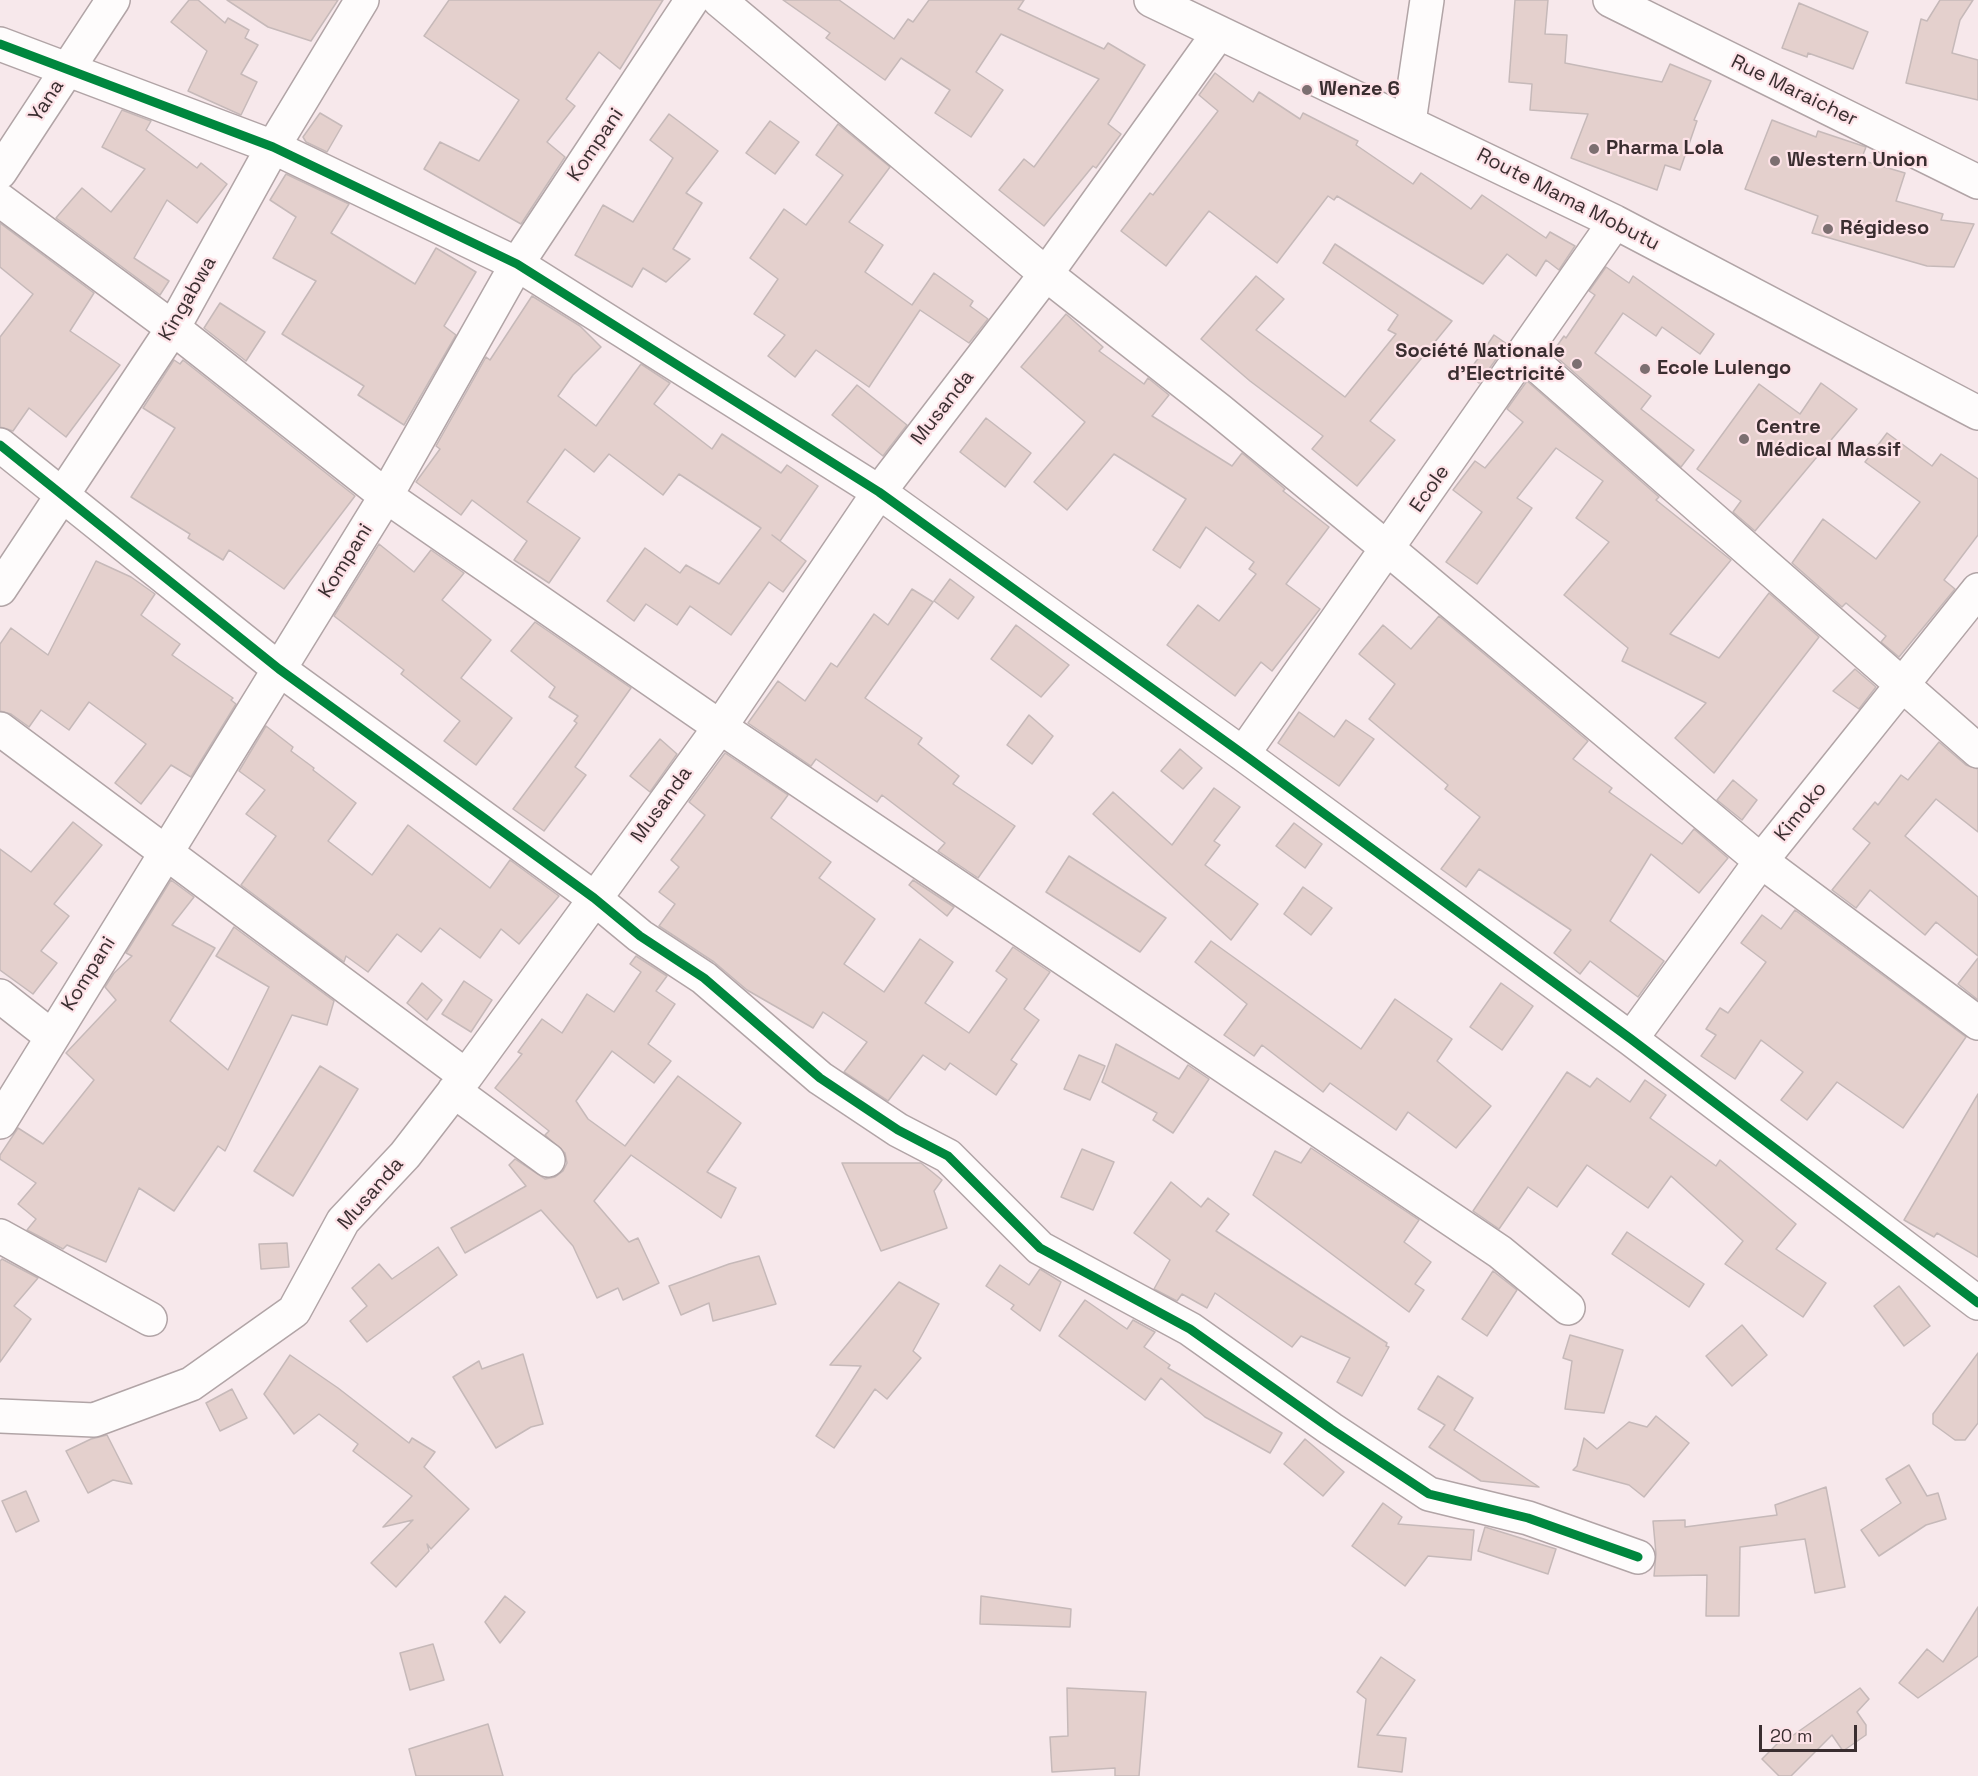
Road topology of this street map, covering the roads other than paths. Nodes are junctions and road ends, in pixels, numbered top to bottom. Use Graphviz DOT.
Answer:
graph roads {
  1 [pos="113,0"];
  2 [pos="362,0"];
  3 [pos="692,0"];
  4 [pos="720,0"];
  5 [pos="1151,0"];
  6 [pos="1427,0"];
  7 [pos="1610,0"];
  8 [pos="1218,34"];
  9 [pos="0,44"];
  10 [pos="68,68"];
  11 [pos="1409,122"];
  12 [pos="273,147"];
  13 [pos="0,172"];
  14 [pos="1978,182"];
  15 [pos="0,200"];
  16 [pos="1615,222"];
  17 [pos="517,264"];
  18 [pos="1046,274"];
  19 [pos="172,328"];
  20 [pos="1523,353"];
  21 [pos="1978,413"];
  22 [pos="0,445"];
  23 [pos="879,492"];
  24 [pos="61,494"];
  25 [pos="386,496"];
  26 [pos="1388,549"];
  27 [pos="0,589"];
  28 [pos="1978,590"];
  29 [pos="279,669"];
  30 [pos="1902,686"];
  31 [pos="720,727"];
  32 [pos="0,729"];
  33 [pos="1978,751"];
  34 [pos="1243,754"];
  35 [pos="164,852"];
  36 [pos="1761,861"];
  37 [pos="594,898"];
  38 [pos="0,996"];
  39 [pos="1978,1023"];
  40 [pos="51,1036"];
  41 [pos="1631,1039"];
  42 [pos="460,1084"];
  43 [pos="0,1122"];
  44 [pos="548,1160"];
  45 [pos="0,1236"];
  46 [pos="1978,1303"];
  47 [pos="1568,1308"];
  48 [pos="150,1319"];
  49 [pos="0,1416"];
  50 [pos="1638,1557"];
  1 -- 10 [label="street, Yana"];
  2 -- 12 [label="street, Kingabwa"];
  3 -- 17 [label="street, Kompani"];
  4 -- 18 [label="street"];
  5 -- 8 [label="street, Route Mama Mobutu"];
  6 -- 11 [label="street"];
  7 -- 14 [label="street, Rue Maraicher"];
  8 -- 11 [label="street, Route Mama Mobutu"];
  8 -- 18 [label="street, Musanda"];
  9 -- 10 [label="street"];
  10 -- 12 [label="street"];
  10 -- 13 [label="street, Yana"];
  11 -- 16 [label="street, Route Mama Mobutu"];
  12 -- 17 [label="street"];
  12 -- 19 [label="street, Kingabwa"];
  15 -- 19 [label="street"];
  16 -- 20 [label="street, Ecole"];
  16 -- 21 [label="street, Route Mama Mobutu"];
  17 -- 23 [label="street"];
  17 -- 25 [label="street, Kompani"];
  18 -- 23 [label="street, Musanda"];
  18 -- 26 [label="street"];
  19 -- 24 [label="street, Kingabwa"];
  19 -- 25 [label="street"];
  20 -- 26 [label="street, Ecole"];
  20 -- 30 [label="street"];
  22 -- 24 [label="street"];
  23 -- 31 [label="street, Musanda"];
  23 -- 34 [label="street"];
  24 -- 27 [label="street, Kingabwa"];
  24 -- 29 [label="street"];
  25 -- 29 [label="street, Kompani"];
  25 -- 31 [label="street"];
  26 -- 34 [label="street, Ecole"];
  26 -- 36 [label="street"];
  28 -- 30 [label="street, Kimoko"];
  29 -- 35 [label="street, Kompani"];
  29 -- 37 [label="street"];
  30 -- 33 [label="street"];
  30 -- 36 [label="street, Kimoko"];
  31 -- 37 [label="street, Musanda"];
  31 -- 47 [label="street"];
  32 -- 35 [label="street"];
  34 -- 41 [label="street"];
  35 -- 40 [label="street, Kompani"];
  35 -- 42 [label="street"];
  36 -- 39 [label="street"];
  36 -- 41 [label="street, Kimoko"];
  37 -- 42 [label="street, Musanda"];
  37 -- 50 [label="street"];
  38 -- 40 [label="street"];
  40 -- 43 [label="street, Kompani"];
  41 -- 46 [label="street"];
  42 -- 44 [label="street"];
  42 -- 49 [label="street, Musanda"];
  45 -- 48 [label="street"];
}
